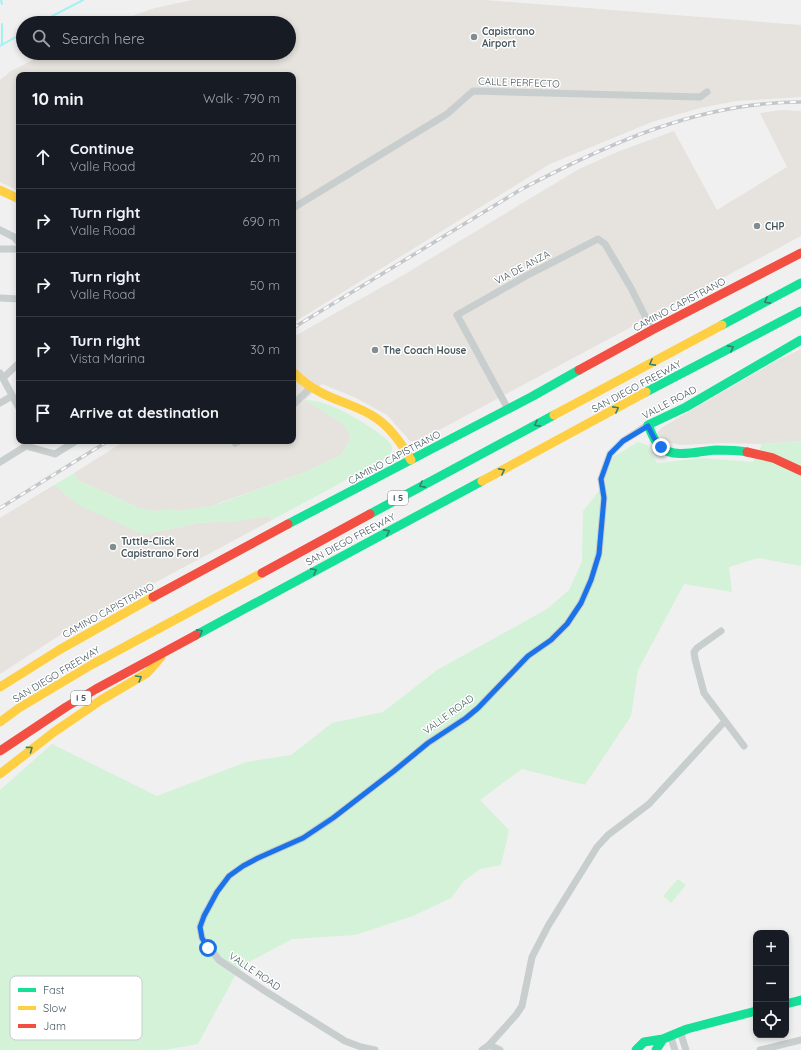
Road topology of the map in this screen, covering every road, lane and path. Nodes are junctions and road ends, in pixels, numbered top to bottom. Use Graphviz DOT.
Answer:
graph roads {
  1 [pos="706,92"];
  2 [pos="0,190"];
  3 [pos="16,198"];
  4 [pos="296,206"];
  5 [pos="0,230"];
  6 [pos="16,239"];
  7 [pos="0,249"];
  8 [pos="16,249"];
  9 [pos="801,253"];
  10 [pos="801,283"];
  11 [pos="0,298"];
  12 [pos="16,299"];
  13 [pos="801,311"];
  14 [pos="652,330"];
  15 [pos="801,340"];
  16 [pos="16,364"];
  17 [pos="2,375"];
  18 [pos="296,375"];
  19 [pos="310,388"];
  20 [pos="12,396"];
  21 [pos="296,402"];
  22 [pos="16,403"];
  23 [pos="0,404"];
  24 [pos="508,409"];
  25 [pos="648,426"];
  26 [pos="26,444"];
  27 [pos="71,444"];
  28 [pos="411,460"];
  29 [pos="0,462"];
  30 [pos="801,471"];
  31 [pos="721,631"];
  32 [pos="166,652"];
  33 [pos="0,688"];
  34 [pos="725,721"];
  35 [pos="0,722"];
  36 [pos="744,746"];
  37 [pos="0,752"];
  38 [pos="0,774"];
  39 [pos="801,1000"];
  40 [pos="789,1003"];
  41 [pos="753,1012"];
  42 [pos="680,1031"];
  43 [pos="667,1037"];
  44 [pos="801,1040"];
  45 [pos="489,1045"];
  46 [pos="375,1050"];
  47 [pos="482,1050"];
  48 [pos="500,1050"];
  49 [pos="636,1050"];
  50 [pos="656,1050"];
  51 [pos="675,1050"];
  52 [pos="686,1050"];
  53 [pos="760,1050"];
  1 -- 4 [label="street, CALLE PERFECTO"];
  2 -- 3 [label="main road"];
  5 -- 6 [label="street"];
  7 -- 8 [label="street"];
  9 -- 14 [label="main road, CAMINO CAPISTRANO"];
  10 -- 35 [label="main road, SAN DIEGO FREEWAY / I 5, one-way"];
  11 -- 12 [label="street"];
  32 -- 13 [label="main road, SAN DIEGO FREEWAY / I 5, one-way"];
  14 -- 24 [label="main road, CAMINO CAPISTRANO"];
  14 -- 24 [label="street, VIA DE ANZA"];
  15 -- 25 [label="main road, VALLE ROAD"];
  16 -- 17 [label="street"];
  17 -- 20 [label="street"];
  18 -- 19 [label="main road"];
  19 -- 21 [label="street"];
  19 -- 28 [label="main road"];
  20 -- 22 [label="street"];
  20 -- 23 [label="street"];
  24 -- 28 [label="main road, CAMINO CAPISTRANO"];
  25 -- 30 [label="main road"];
  25 -- 46 [label="street, VALLE ROAD"];
  26 -- 27 [label="street"];
  26 -- 29 [label="street"];
  28 -- 33 [label="main road, CAMINO CAPISTRANO"];
  31 -- 34 [label="street"];
  32 -- 37 [label="main road, SAN DIEGO FREEWAY / I 5"];
  38 -- 32 [label="main road, one-way"];
  34 -- 36 [label="street"];
  34 -- 45 [label="street"];
  39 -- 40 [label="main road"];
  41 -- 42 [label="main road"];
  42 -- 43 [label="main road"];
  42 -- 52 [label="street"];
  43 -- 49 [label="main road"];
  43 -- 50 [label="main road"];
  43 -- 51 [label="street"];
  44 -- 53 [label="street"];
  45 -- 47 [label="street"];
  45 -- 48 [label="street"];
}
